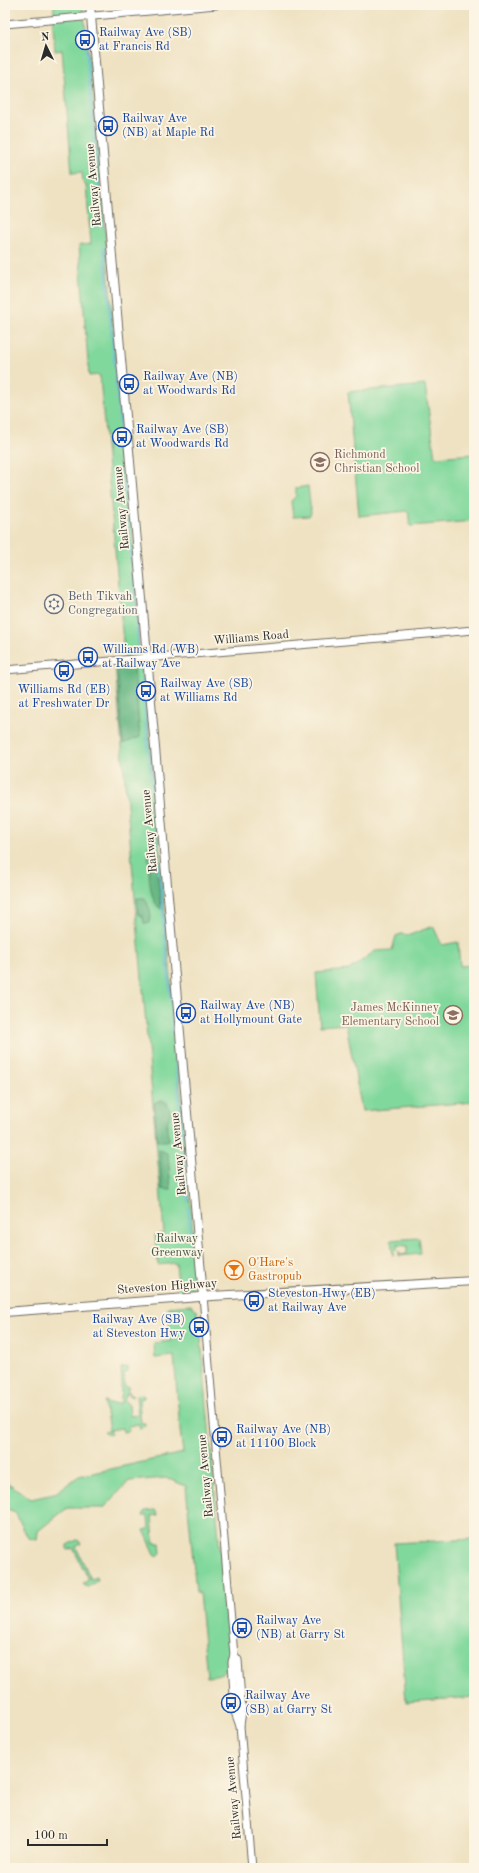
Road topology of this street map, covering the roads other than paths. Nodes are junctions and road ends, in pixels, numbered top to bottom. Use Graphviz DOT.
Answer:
graph roads {
  1 [pos="90,5"];
  2 [pos="216,5"];
  3 [pos="91,15"];
  4 [pos="5,24"];
  5 [pos="474,630"];
  6 [pos="147,658"];
  7 [pos="5,670"];
  8 [pos="474,1281"];
  9 [pos="203,1296"];
  10 [pos="5,1312"];
  11 [pos="252,1868"];
  1 -- 3 [label="main road, Railway Avenue"];
  2 -- 3 [label="street"];
  3 -- 4 [label="street"];
  3 -- 6 [label="main road, Railway Avenue"];
  5 -- 6 [label="street, Williams Road"];
  6 -- 7 [label="street, Williams Road"];
  6 -- 9 [label="main road, Railway Avenue"];
  8 -- 9 [label="main road, Steveston Highway"];
  9 -- 10 [label="main road, Steveston Highway"];
  9 -- 11 [label="street, Railway Avenue"];
}
